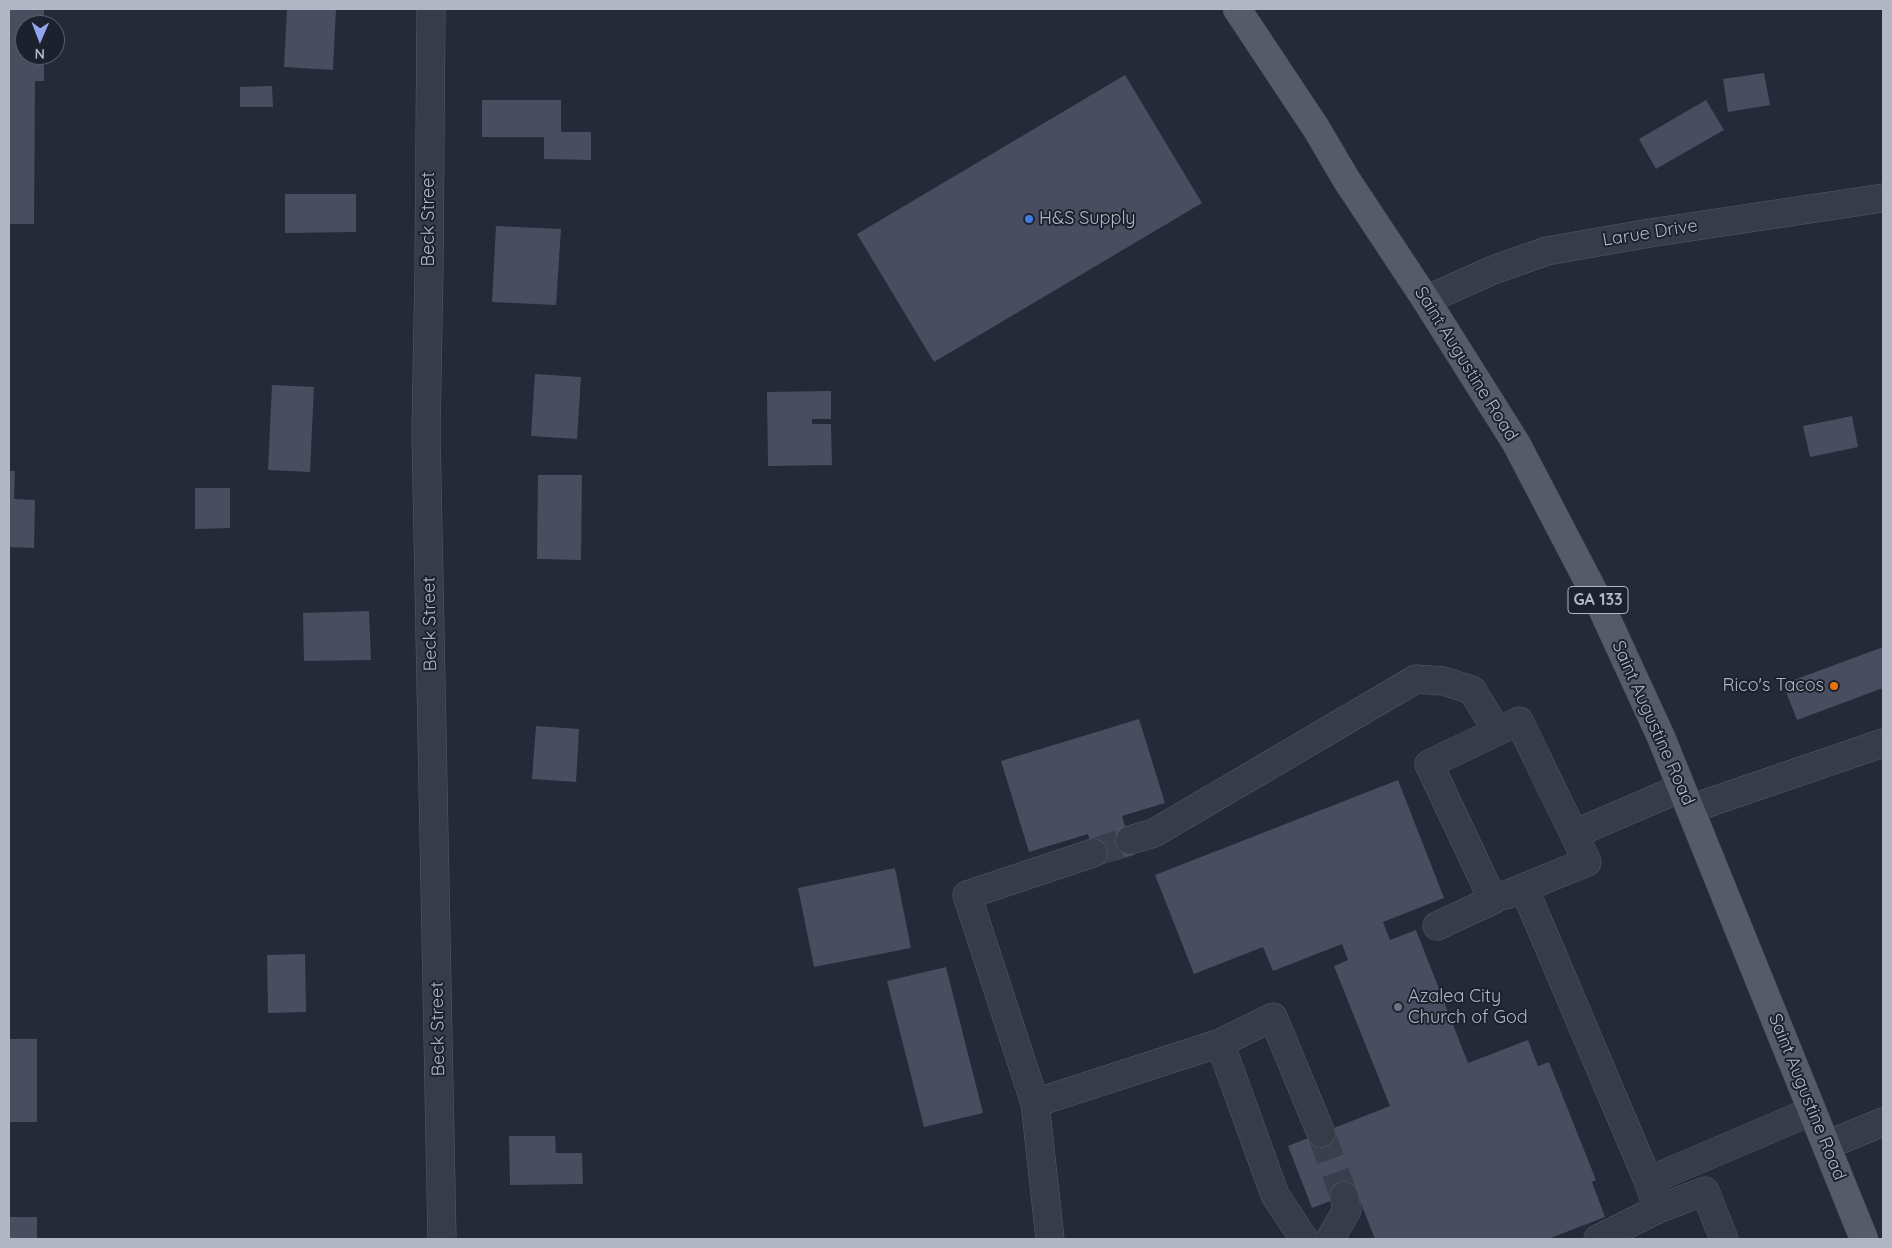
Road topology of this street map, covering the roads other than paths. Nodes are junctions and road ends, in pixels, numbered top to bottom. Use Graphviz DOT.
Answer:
graph roads {
  1 [pos="431,9"];
  2 [pos="1237,9"];
  3 [pos="1883,198"];
  4 [pos="1426,300"];
  5 [pos="1498,731"];
  6 [pos="1883,743"];
  7 [pos="1686,799"];
  8 [pos="1574,834"];
  9 [pos="1130,840"];
  10 [pos="1093,853"];
  11 [pos="1524,888"];
  12 [pos="1493,900"];
  13 [pos="1437,926"];
  14 [pos="1220,1042"];
  15 [pos="1035,1103"];
  16 [pos="1812,1111"];
  17 [pos="1883,1122"];
  18 [pos="1322,1133"];
  19 [pos="1827,1145"];
  20 [pos="1648,1181"];
  21 [pos="1344,1196"];
  22 [pos="1658,1209"];
  23 [pos="1858,1234"];
  24 [pos="1608,1237"];
  25 [pos="442,1239"];
  26 [pos="1050,1239"];
  27 [pos="1304,1239"];
  28 [pos="1330,1239"];
  29 [pos="1724,1239"];
  1 -- 25 [label="street, Beck Street"];
  2 -- 4 [label="main road, Saint Augustine Road / GA 133"];
  3 -- 4 [label="street, Larue Drive"];
  4 -- 7 [label="main road, Saint Augustine Road / GA 133"];
  5 -- 8 [label="street"];
  5 -- 9 [label="street"];
  5 -- 12 [label="street"];
  6 -- 7 [label="street"];
  7 -- 8 [label="street"];
  7 -- 16 [label="main road, Saint Augustine Road / GA 133"];
  8 -- 11 [label="street"];
  10 -- 15 [label="street"];
  11 -- 12 [label="street"];
  11 -- 20 [label="street"];
  12 -- 13 [label="street"];
  14 -- 15 [label="street"];
  14 -- 18 [label="street"];
  14 -- 27 [label="street"];
  15 -- 26 [label="street"];
  16 -- 19 [label="main road, Saint Augustine Road / GA 133"];
  16 -- 20 [label="street"];
  17 -- 19 [label="street"];
  19 -- 23 [label="main road, Saint Augustine Road / GA 133"];
  20 -- 22 [label="street"];
  21 -- 28 [label="street"];
  22 -- 24 [label="street"];
  22 -- 29 [label="street"];
}
